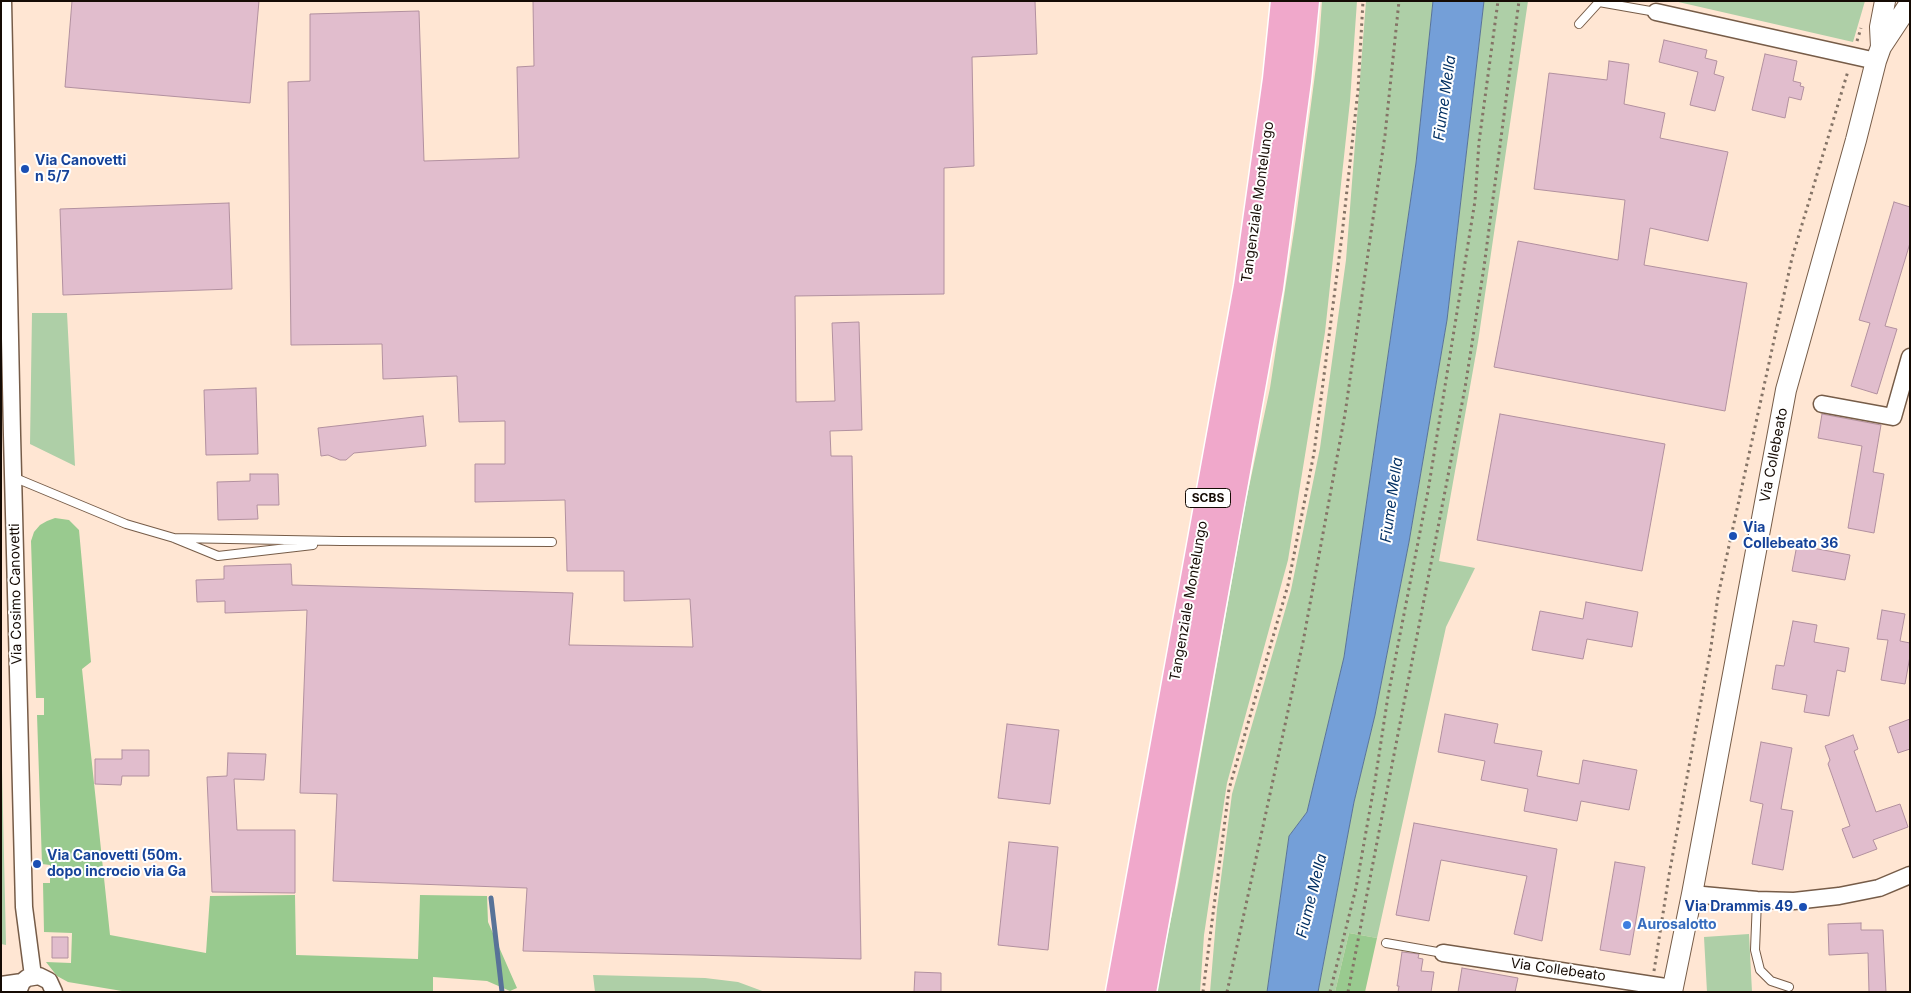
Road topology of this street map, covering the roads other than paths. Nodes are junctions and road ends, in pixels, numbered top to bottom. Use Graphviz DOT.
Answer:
graph roads {
  1 [pos="3,1"];
  2 [pos="1284,1"];
  3 [pos="1306,1"];
  4 [pos="1885,1"];
  5 [pos="1910,3"];
  6 [pos="1656,12"];
  7 [pos="1579,24"];
  8 [pos="1878,54"];
  9 [pos="1910,357"];
  10 [pos="1822,404"];
  11 [pos="7,477"];
  12 [pos="174,538"];
  13 [pos="341,542"];
  14 [pos="552,542"];
  15 [pos="1908,879"];
  16 [pos="1692,894"];
  17 [pos="1757,900"];
  18 [pos="1386,943"];
  19 [pos="1443,953"];
  20 [pos="15,985"];
  21 [pos="1789,987"];
  22 [pos="1672,990"];
  23 [pos="54,992"];
  24 [pos="1119,992"];
  25 [pos="1143,992"];
  1 -- 11 [label="street, Via Cosimo Canovetti"];
  2 -- 24 [label="highway, Tangenziale Montelungo / SCBS"];
  3 -- 25 [label="highway, Tangenziale Montelungo / SCBS"];
  4 -- 8 [label="street, Via Collebeato"];
  5 -- 8 [label="street, Via Collebeato"];
  6 -- 7 [label="lane"];
  6 -- 8 [label="street"];
  8 -- 16 [label="street, Via Collebeato"];
  9 -- 10 [label="street"];
  11 -- 12 [label="lane"];
  11 -- 20 [label="street, Via Cosimo Canovetti"];
  12 -- 13 [label="lane"];
  12 -- 13 [label="lane"];
  13 -- 14 [label="lane"];
  15 -- 17 [label="street"];
  16 -- 17 [label="street"];
  16 -- 22 [label="street, Via Collebeato"];
  17 -- 21 [label="lane"];
  18 -- 19 [label="lane"];
  19 -- 22 [label="street, Via Collebeato"];
  20 -- 23 [label="street"];
}
